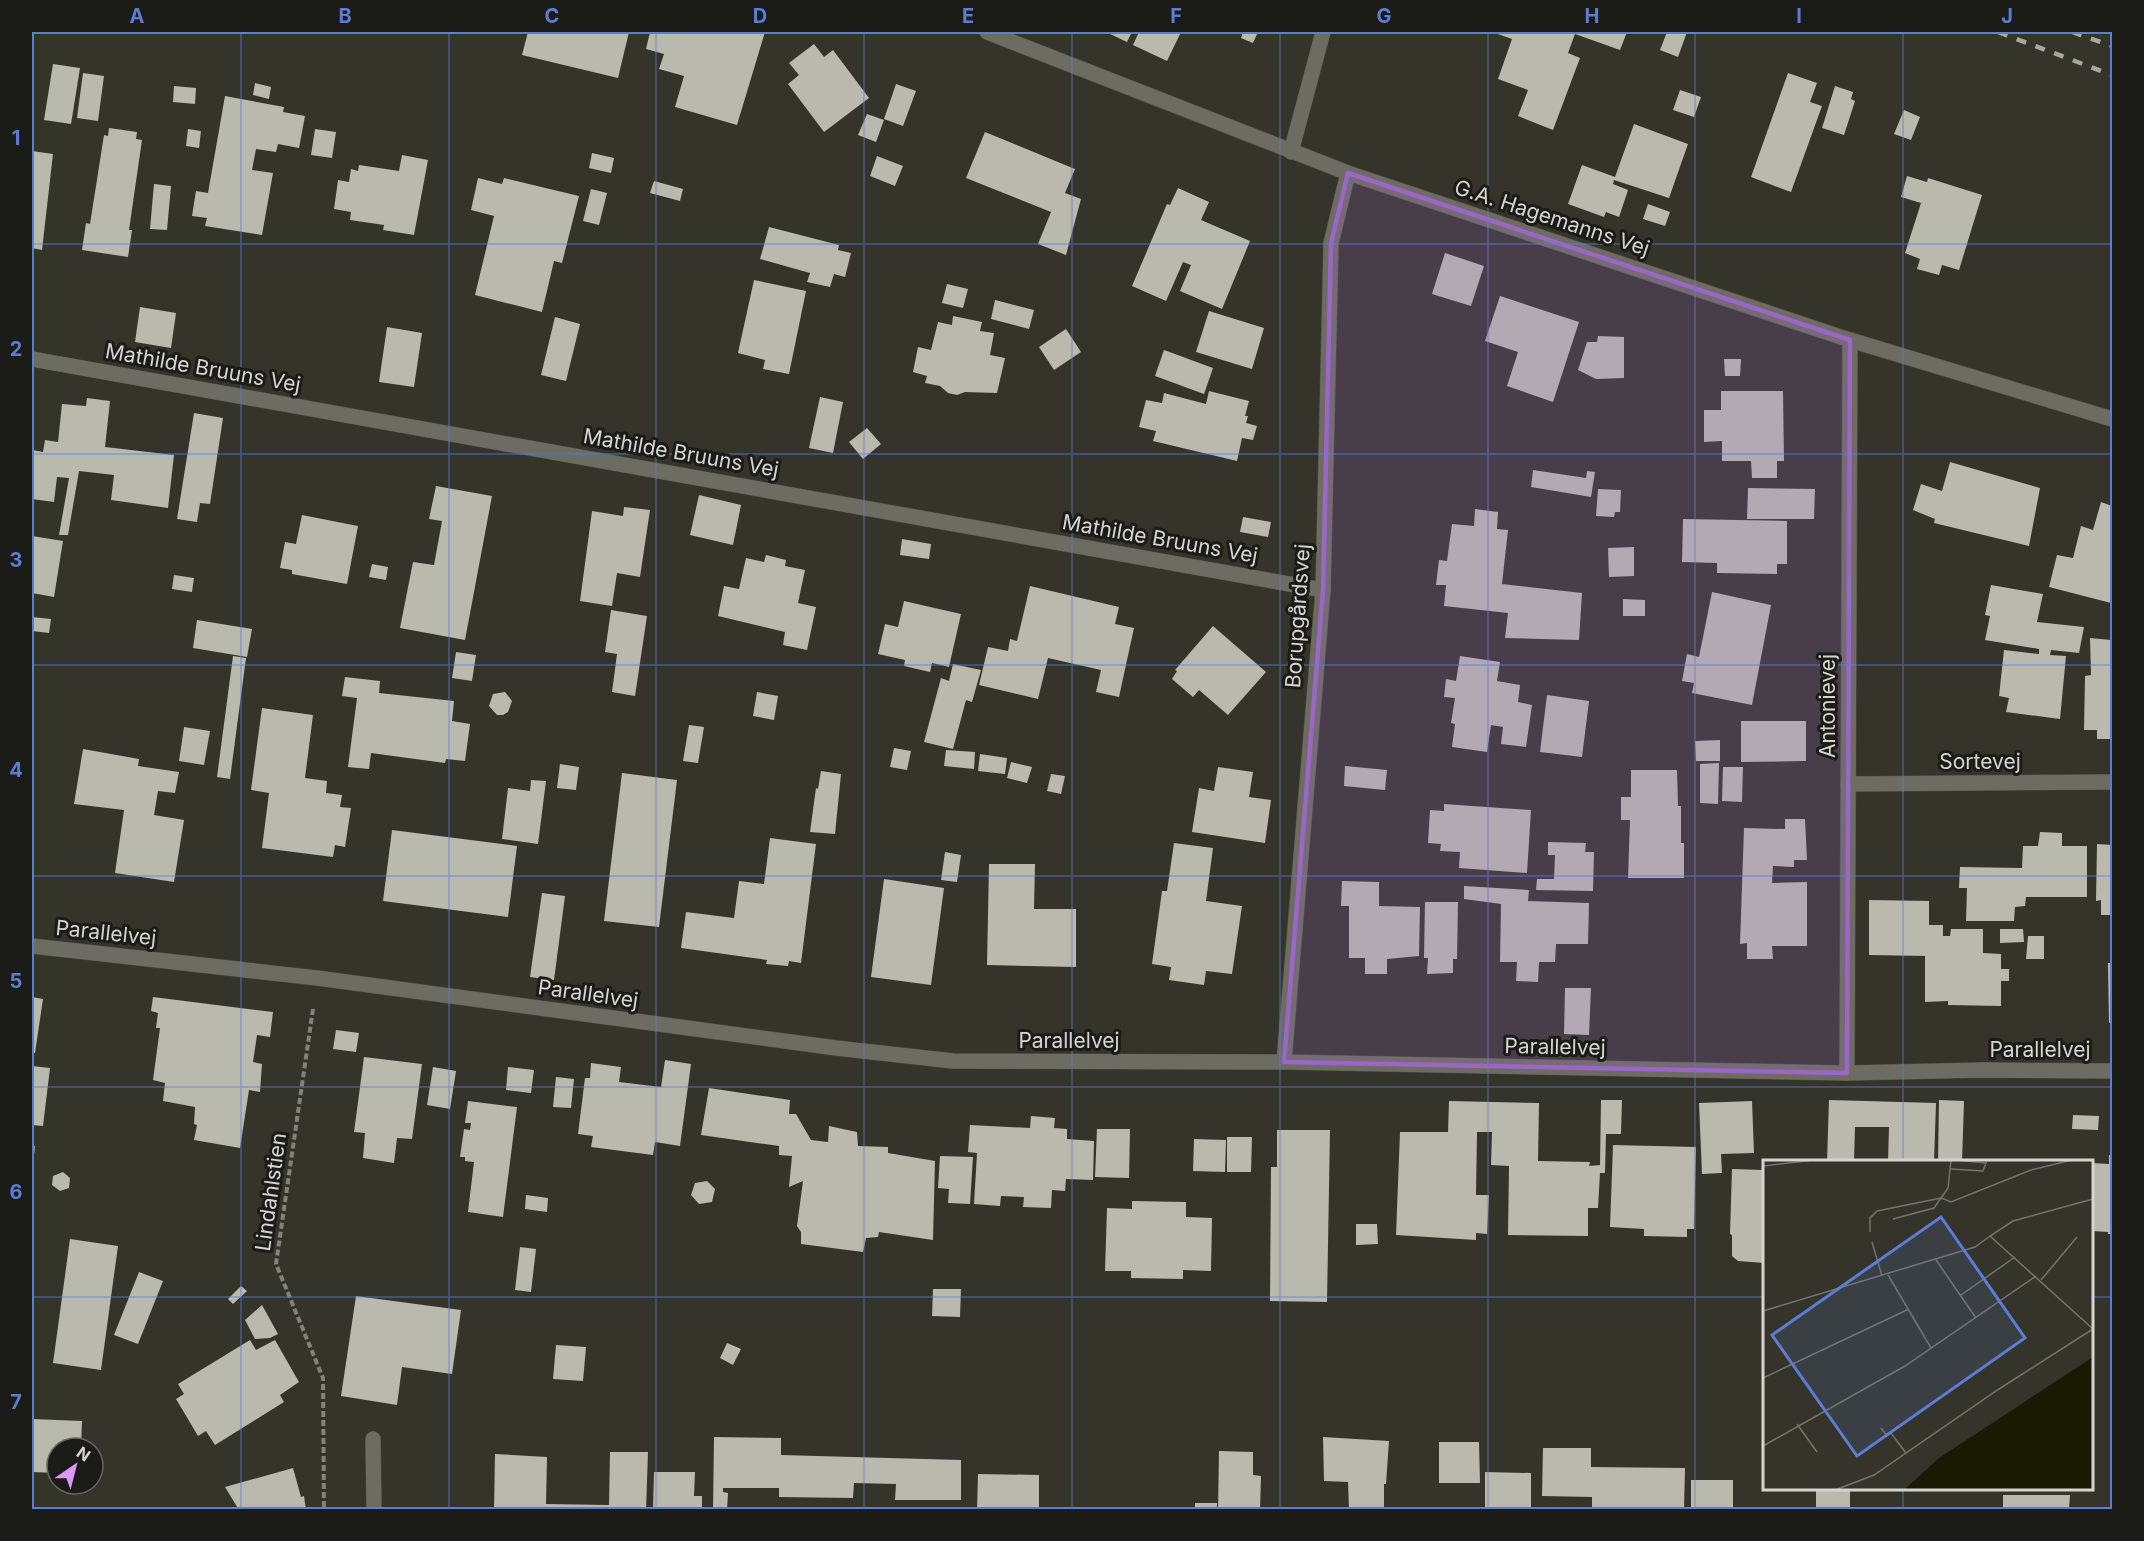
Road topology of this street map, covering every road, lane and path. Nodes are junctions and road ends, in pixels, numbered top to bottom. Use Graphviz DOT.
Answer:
graph roads {
  1 [pos="987,32"];
  2 [pos="1323,32"];
  3 [pos="1291,152"];
  4 [pos="1348,173"];
  5 [pos="1850,340"];
  6 [pos="32,359"];
  7 [pos="2112,419"];
  8 [pos="1323,590"];
  9 [pos="2112,782"];
  10 [pos="1848,784"];
  11 [pos="32,946"];
  12 [pos="318,978"];
  13 [pos="1284,1062"];
  14 [pos="2112,1071"];
  15 [pos="1847,1073"];
  16 [pos="373,1438"];
  17 [pos="324,1509"];
  18 [pos="374,1509"];
  1 -- 3 [label="street, G.A. Hagemanns Vej"];
  2 -- 3 [label="street"];
  3 -- 4 [label="street, G.A. Hagemanns Vej"];
  4 -- 5 [label="street, G.A. Hagemanns Vej"];
  4 -- 8 [label="street, Borupgårdsvej"];
  5 -- 7 [label="street, G.A. Hagemanns Vej"];
  5 -- 10 [label="street, Antonievej"];
  6 -- 8 [label="street, Mathilde Bruuns Vej"];
  8 -- 13 [label="street, Borupgårdsvej"];
  9 -- 10 [label="street, Sortevej"];
  10 -- 15 [label="street, Antonievej"];
  11 -- 12 [label="street, Parallelvej"];
  12 -- 13 [label="street, Parallelvej"];
  12 -- 17 [label="path, Lindahlstien"];
  13 -- 15 [label="street, Parallelvej"];
  14 -- 15 [label="street, Parallelvej"];
  16 -- 18 [label="street"];
}
